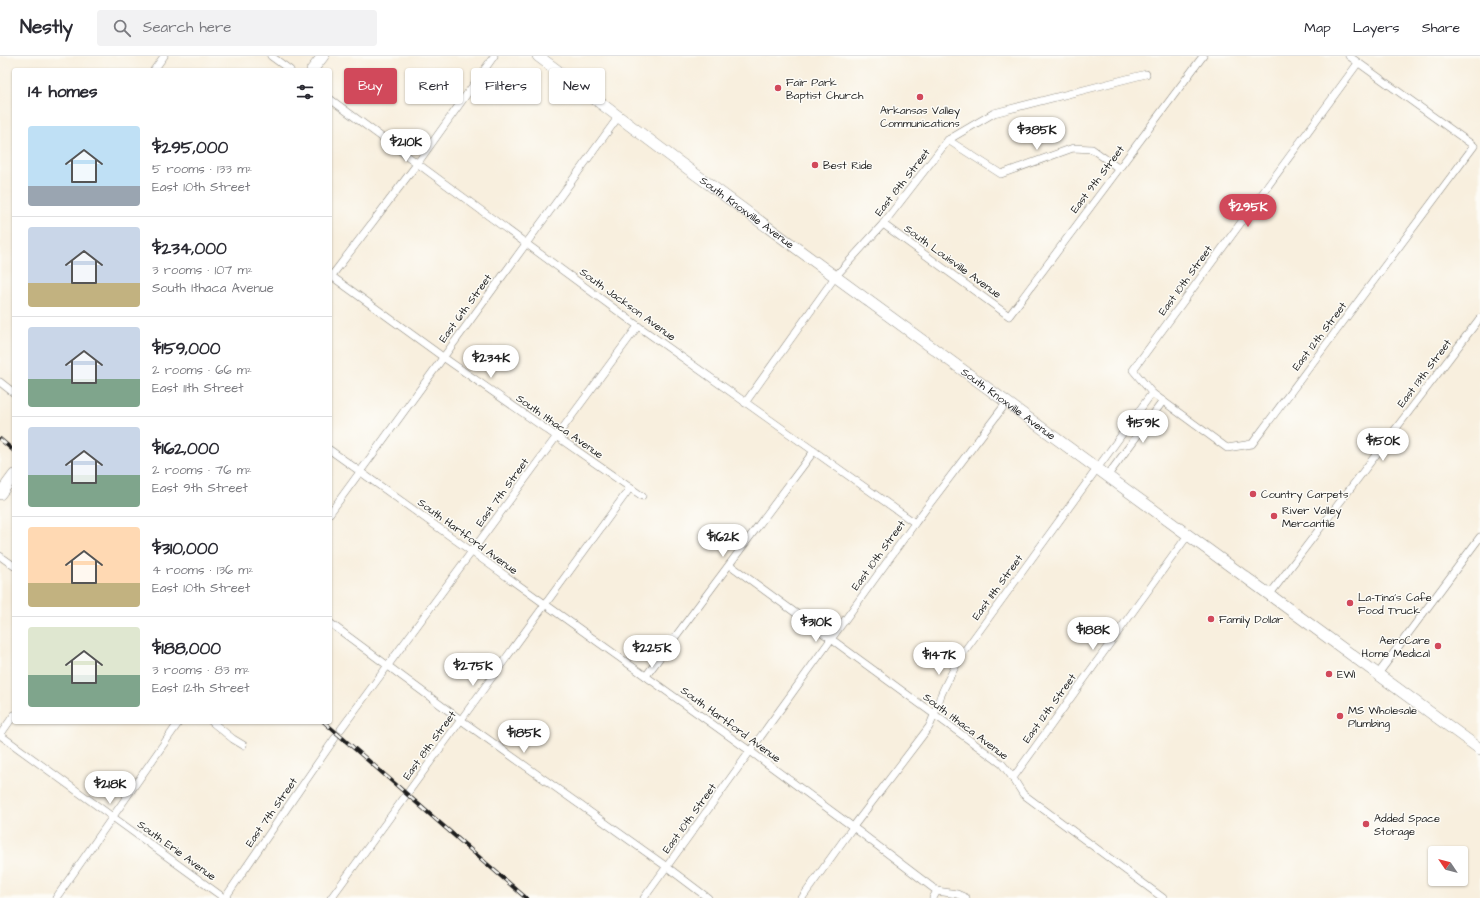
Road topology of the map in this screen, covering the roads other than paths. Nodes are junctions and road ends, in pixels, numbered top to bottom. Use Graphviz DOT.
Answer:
graph roads {
  1 [pos="164,56"];
  2 [pos="271,56"];
  3 [pos="323,56"];
  4 [pos="494,56"];
  5 [pos="538,56"];
  6 [pos="1203,56"];
  7 [pos="1349,56"];
  8 [pos="1358,63"];
  9 [pos="155,68"];
  10 [pos="287,68"];
  11 [pos="314,68"];
  12 [pos="1146,74"];
  13 [pos="332,100"];
  14 [pos="619,116"];
  15 [pos="948,140"];
  16 [pos="417,164"];
  17 [pos="1118,168"];
  18 [pos="883,224"];
  19 [pos="526,244"];
  20 [pos="332,273"];
  21 [pos="332,277"];
  22 [pos="835,277"];
  23 [pos="1009,316"];
  24 [pos="1480,318"];
  25 [pos="638,326"];
  26 [pos="443,357"];
  27 [pos="0,382"];
  28 [pos="12,391"];
  29 [pos="1152,393"];
  30 [pos="1163,401"];
  31 [pos="1007,402"];
  32 [pos="745,403"];
  33 [pos="556,437"];
  34 [pos="332,451"];
  35 [pos="814,451"];
  36 [pos="1097,468"];
  37 [pos="360,472"];
  38 [pos="1108,475"];
  39 [pos="12,478"];
  40 [pos="630,488"];
  41 [pos="0,494"];
  42 [pos="642,496"];
  43 [pos="332,511"];
  44 [pos="916,523"];
  45 [pos="1188,535"];
  46 [pos="1480,537"];
  47 [pos="472,553"];
  48 [pos="0,556"];
  49 [pos="12,565"];
  50 [pos="730,565"];
  51 [pos="1270,594"];
  52 [pos="544,604"];
  53 [pos="332,624"];
  54 [pos="831,639"];
  55 [pos="388,666"];
  56 [pos="1378,674"];
  57 [pos="646,676"];
  58 [pos="935,716"];
  59 [pos="12,718"];
  60 [pos="461,720"];
  61 [pos="178,724"];
  62 [pos="214,724"];
  63 [pos="341,729"];
  64 [pos="0,735"];
  65 [pos="335,738"];
  66 [pos="243,745"];
  67 [pos="1480,749"];
  68 [pos="750,751"];
  69 [pos="1013,778"];
  70 [pos="113,817"];
  71 [pos="853,827"];
  72 [pos="667,867"];
  73 [pos="937,891"];
  74 [pos="56,898"];
  75 [pos="224,898"];
  76 [pos="331,898"];
  77 [pos="644,898"];
  78 [pos="708,898"];
  79 [pos="802,898"];
  80 [pos="933,898"];
  81 [pos="966,898"];
  82 [pos="1163,898"];
  1 -- 9 [label="street"];
  2 -- 10 [label="street"];
  3 -- 11 [label="main road"];
  4 -- 16 [label="street"];
  5 -- 14 [label="main road, South Knoxville Avenue"];
  6 -- 17 [label="street, East 9th Street"];
  7 -- 8 [label="street"];
  8 -- 29 [label="street, East 10th Street"];
  8 -- 30 [label="street, East 12th Street"];
  12 -- 15 [label="street, East 8th Street"];
  13 -- 16 [label="street, South Jackson Avenue"];
  14 -- 19 [label="street, East 6th Street"];
  14 -- 22 [label="main road, South Knoxville Avenue"];
  15 -- 17 [label="street"];
  15 -- 18 [label="street, East 8th Street"];
  16 -- 19 [label="street, South Jackson Avenue"];
  16 -- 20 [label="street"];
  17 -- 23 [label="street, East 9th Street"];
  18 -- 22 [label="street, East 8th Street"];
  18 -- 23 [label="street, South Louisville Avenue"];
  19 -- 25 [label="street, South Jackson Avenue"];
  19 -- 26 [label="street, East 6th Street"];
  21 -- 26 [label="street, South Ithaca Avenue"];
  22 -- 31 [label="main road, South Knoxville Avenue"];
  22 -- 32 [label="street, East 8th Street"];
  24 -- 51 [label="street, East 13th Street"];
  25 -- 32 [label="street, South Jackson Avenue"];
  25 -- 33 [label="street, East 7th Street"];
  26 -- 33 [label="street, South Ithaca Avenue"];
  26 -- 37 [label="street, East 6th Street"];
  27 -- 28 [label="street"];
  29 -- 30 [label="street, East 12th Street"];
  29 -- 36 [label="street, East 11th Street"];
  30 -- 38 [label="street"];
  31 -- 36 [label="main road, South Knoxville Avenue"];
  31 -- 44 [label="street, East 10th Street"];
  32 -- 35 [label="street, South Jackson Avenue"];
  33 -- 40 [label="street, South Ithaca Avenue"];
  33 -- 47 [label="street, East 7th Street"];
  34 -- 37 [label="street, South Hartford Avenue"];
  35 -- 44 [label="street, South Jackson Avenue"];
  35 -- 50 [label="street"];
  36 -- 38 [label="main road, South Knoxville Avenue"];
  36 -- 58 [label="street, East 11th Street"];
  37 -- 43 [label="street, East 6th Street"];
  37 -- 47 [label="street, South Hartford Avenue"];
  38 -- 45 [label="main road, South Knoxville Avenue"];
  39 -- 41 [label="main road"];
  40 -- 42 [label="street, South Ithaca Avenue"];
  40 -- 52 [label="street, East 8th Street"];
  44 -- 54 [label="street, East 10th Street"];
  45 -- 51 [label="main road, South Knoxville Avenue"];
  45 -- 69 [label="street, East 12th Street"];
  46 -- 56 [label="street"];
  47 -- 52 [label="street, South Hartford Avenue"];
  47 -- 55 [label="street, East 7th Street"];
  48 -- 49 [label="street"];
  50 -- 54 [label="street, South Ithaca Avenue"];
  50 -- 57 [label="street"];
  51 -- 56 [label="main road, South Knoxville Avenue"];
  52 -- 57 [label="street, South Hartford Avenue"];
  52 -- 60 [label="street, East 8th Street"];
  53 -- 55 [label="street"];
  54 -- 58 [label="street, South Ithaca Avenue"];
  54 -- 68 [label="street, East 10th Street"];
  55 -- 60 [label="street"];
  55 -- 63 [label="street, East 7th Street"];
  56 -- 67 [label="main road, South Knoxville Avenue"];
  57 -- 68 [label="street, South Hartford Avenue"];
  58 -- 69 [label="street, South Ithaca Avenue"];
  58 -- 71 [label="street, East 11th Street"];
  59 -- 64 [label="street"];
  60 -- 72 [label="street"];
  60 -- 76 [label="street, East 8th Street"];
  61 -- 70 [label="street"];
  62 -- 66 [label="street"];
  64 -- 70 [label="street, South Erie Avenue"];
  65 -- 75 [label="street, East 7th Street"];
  68 -- 71 [label="street, South Hartford Avenue"];
  68 -- 72 [label="street, East 10th Street"];
  69 -- 82 [label="street, South Ithaca Avenue"];
  70 -- 74 [label="street"];
  70 -- 75 [label="street, South Erie Avenue"];
  71 -- 73 [label="street, South Hartford Avenue"];
  71 -- 79 [label="street, East 11th Street"];
  72 -- 77 [label="street, East 10th Street"];
  72 -- 78 [label="street"];
  73 -- 80 [label="street"];
  73 -- 81 [label="street, South Hartford Avenue"];
}
